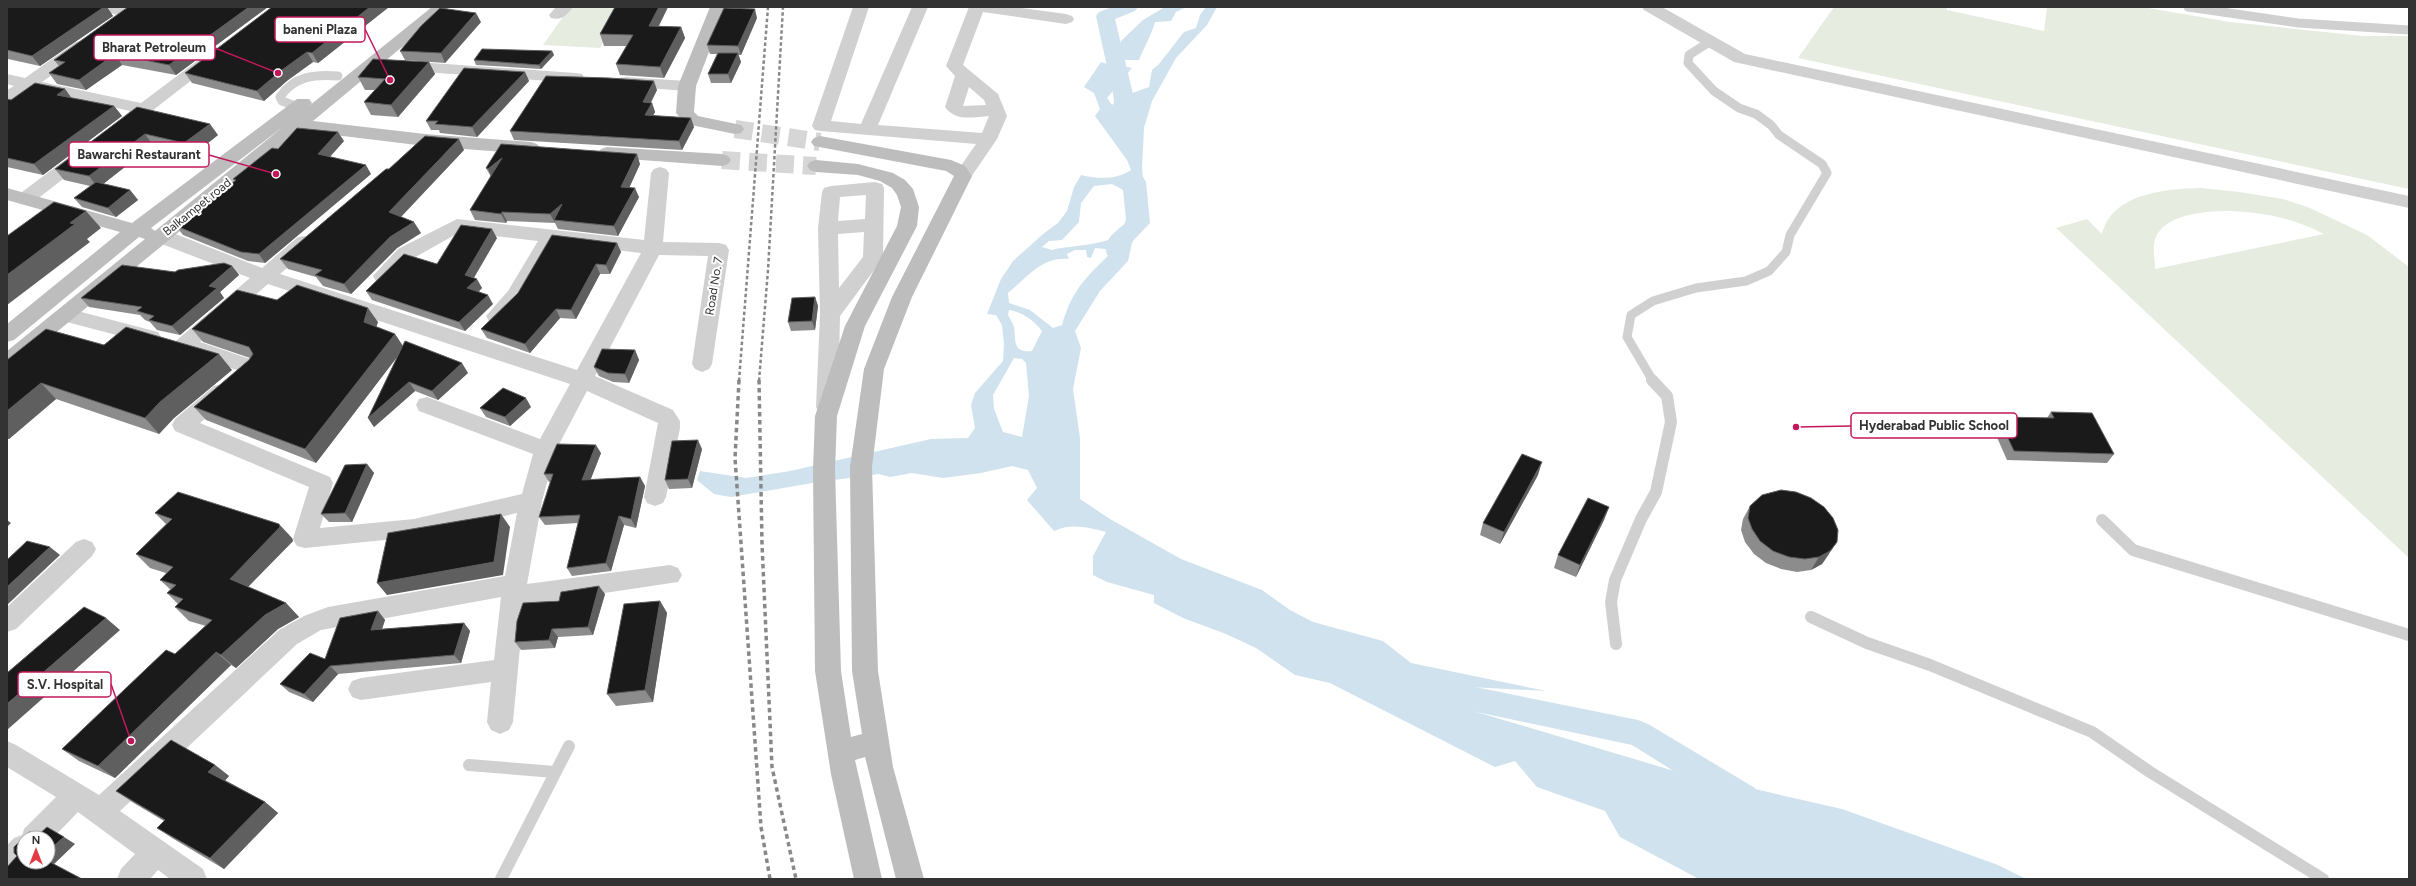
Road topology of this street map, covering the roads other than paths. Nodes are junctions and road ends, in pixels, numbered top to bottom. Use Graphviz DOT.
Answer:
graph roads {
  1 [pos="104,7"];
  2 [pos="424,7"];
  3 [pos="442,7"];
  4 [pos="718,7"];
  5 [pos="860,7"];
  6 [pos="920,7"];
  7 [pos="977,7"];
  8 [pos="982,7"];
  9 [pos="1650,7"];
  10 [pos="2188,7"];
  11 [pos="1012,9"];
  12 [pos="135,10"];
  13 [pos="1066,19"];
  14 [pos="2409,30"];
  15 [pos="1711,41"];
  16 [pos="225,49"];
  17 [pos="372,64"];
  18 [pos="964,74"];
  19 [pos="7,79"];
  20 [pos="28,83"];
  21 [pos="687,86"];
  22 [pos="7,98"];
  23 [pos="144,109"];
  24 [pos="996,110"];
  25 [pos="299,116"];
  26 [pos="735,129"];
  27 [pos="868,129"];
  28 [pos="988,139"];
  29 [pos="425,140"];
  30 [pos="820,142"];
  31 [pos="549,149"];
  32 [pos="588,152"];
  33 [pos="408,155"];
  34 [pos="722,160"];
  35 [pos="816,166"];
  36 [pos="660,173"];
  37 [pos="963,176"];
  38 [pos="7,194"];
  39 [pos="25,199"];
  40 [pos="2409,202"];
  41 [pos="873,225"];
  42 [pos="828,228"];
  43 [pos="134,231"];
  44 [pos="318,231"];
  45 [pos="160,236"];
  46 [pos="550,236"];
  47 [pos="653,248"];
  48 [pos="264,276"];
  49 [pos="355,304"];
  50 [pos="66,315"];
  51 [pos="830,315"];
  52 [pos="7,335"];
  53 [pos="469,342"];
  54 [pos="184,345"];
  55 [pos="7,362"];
  56 [pos="702,364"];
  57 [pos="583,380"];
  58 [pos="427,405"];
  59 [pos="826,422"];
  60 [pos="546,450"];
  61 [pos="655,497"];
  62 [pos="531,501"];
  63 [pos="2102,520"];
  64 [pos="84,549"];
  65 [pos="670,575"];
  66 [pos="514,590"];
  67 [pos="1812,616"];
  68 [pos="7,622"];
  69 [pos="2409,635"];
  70 [pos="1616,644"];
  71 [pos="506,669"];
  72 [pos="361,689"];
  73 [pos="500,722"];
  74 [pos="876,743"];
  75 [pos="569,746"];
  76 [pos="840,752"];
  77 [pos="7,753"];
  78 [pos="469,765"];
  79 [pos="556,772"];
  80 [pos="76,795"];
  81 [pos="100,813"];
  82 [pos="42,830"];
  83 [pos="155,852"];
  84 [pos="16,856"];
  85 [pos="7,864"];
  86 [pos="131,879"];
  87 [pos="192,879"];
  88 [pos="501,879"];
  89 [pos="868,879"];
  90 [pos="910,879"];
  91 [pos="2322,879"];
  1 -- 12 [label="street"];
  2 -- 25 [label="street, Balkampet road"];
  3 -- 17 [label="street, Balkampet road"];
  4 -- 21 [label="street"];
  5 -- 27 [label="street"];
  6 -- 27 [label="street"];
  7 -- 18 [label="street"];
  8 -- 11 [label="street"];
  9 -- 15 [label="street"];
  10 -- 14 [label="lane"];
  11 -- 13 [label="street"];
  12 -- 20 [label="street"];
  15 -- 40 [label="street"];
  15 -- 70 [label="lane"];
  16 -- 23 [label="street"];
  17 -- 21 [label="street"];
  17 -- 25 [label="street, Balkampet road"];
  18 -- 24 [label="street"];
  18 -- 24 [label="street"];
  19 -- 20 [label="street"];
  20 -- 22 [label="street"];
  20 -- 23 [label="street"];
  21 -- 26 [label="street"];
  23 -- 39 [label="street"];
  24 -- 28 [label="street"];
  25 -- 29 [label="street"];
  25 -- 43 [label="street, Balkampet road"];
  25 -- 45 [label="street, Balkampet road"];
  27 -- 28 [label="street"];
  28 -- 37 [label="street"];
  29 -- 31 [label="street"];
  29 -- 33 [label="street"];
  30 -- 37 [label="street"];
  32 -- 34 [label="street"];
  35 -- 59 [label="street"];
  36 -- 47 [label="street"];
  37 -- 74 [label="street"];
  38 -- 39 [label="street"];
  39 -- 43 [label="street"];
  41 -- 42 [label="street"];
  41 -- 42 [label="street"];
  41 -- 51 [label="street"];
  42 -- 51 [label="street"];
  43 -- 45 [label="street"];
  43 -- 52 [label="street, Balkampet road"];
  44 -- 48 [label="street"];
  45 -- 48 [label="street"];
  45 -- 50 [label="street, Balkampet road"];
  46 -- 47 [label="street"];
  46 -- 49 [label="street"];
  46 -- 53 [label="street"];
  47 -- 56 [label="street, Road No. 7"];
  47 -- 57 [label="street"];
  48 -- 49 [label="street"];
  48 -- 54 [label="street"];
  49 -- 53 [label="street"];
  50 -- 54 [label="street"];
  50 -- 55 [label="street, Balkampet road"];
  51 -- 59 [label="street"];
  53 -- 57 [label="street"];
  54 -- 62 [label="street"];
  57 -- 60 [label="street"];
  57 -- 61 [label="street"];
  58 -- 60 [label="street"];
  59 -- 76 [label="street"];
  60 -- 62 [label="street"];
  62 -- 66 [label="street"];
  63 -- 69 [label="lane"];
  64 -- 68 [label="street"];
  65 -- 66 [label="street"];
  66 -- 71 [label="street"];
  66 -- 81 [label="street"];
  67 -- 91 [label="lane"];
  71 -- 72 [label="street"];
  71 -- 73 [label="street"];
  74 -- 76 [label="street"];
  74 -- 90 [label="street"];
  75 -- 79 [label="lane"];
  76 -- 89 [label="street"];
  77 -- 80 [label="street"];
  78 -- 79 [label="lane"];
  79 -- 88 [label="lane"];
  80 -- 81 [label="street"];
  80 -- 82 [label="street"];
  81 -- 83 [label="street"];
  83 -- 86 [label="street"];
  83 -- 87 [label="street"];
  84 -- 85 [label="street"];
}
